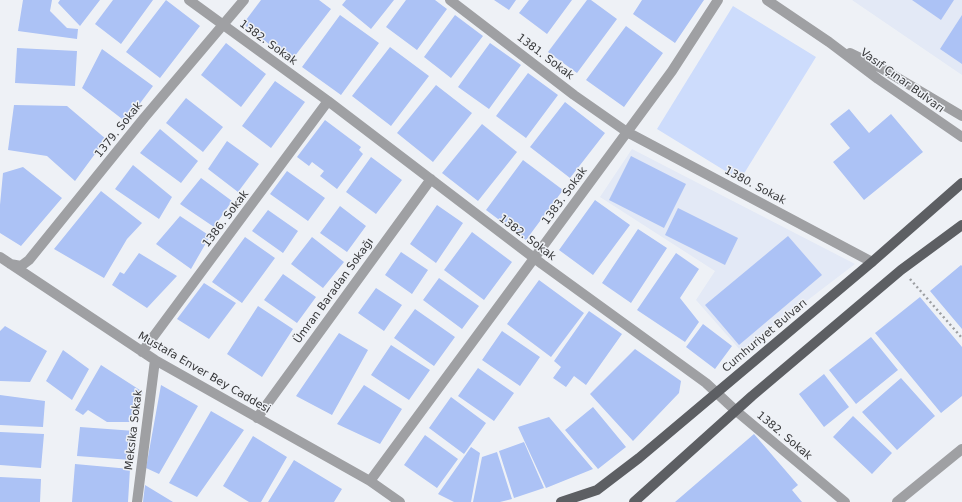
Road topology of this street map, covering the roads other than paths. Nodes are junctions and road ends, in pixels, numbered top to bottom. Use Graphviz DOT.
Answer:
graph roads {
  1 [pos="189,0"];
  2 [pos="244,0"];
  3 [pos="450,0"];
  4 [pos="718,0"];
  5 [pos="767,0"];
  6 [pos="223,26"];
  7 [pos="829,42"];
  8 [pos="328,101"];
  9 [pos="962,116"];
  10 [pos="627,132"];
  11 [pos="962,137"];
  12 [pos="430,178"];
  13 [pos="962,183"];
  14 [pos="962,225"];
  15 [pos="0,257"];
  16 [pos="534,258"];
  17 [pos="872,262"];
  18 [pos="9,264"];
  19 [pos="142,352"];
  20 [pos="155,360"];
  21 [pos="716,392"];
  22 [pos="735,410"];
  23 [pos="257,418"];
  24 [pos="962,449"];
  25 [pos="370,481"];
  26 [pos="597,490"];
  27 [pos="137,502"];
  28 [pos="400,502"];
  29 [pos="561,502"];
  30 [pos="579,502"];
  31 [pos="634,502"];
  32 [pos="845,502"];
  33 [pos="897,502"];
  1 -- 6 [label="street, 1382. Sokak"];
  2 -- 6 [label="street, 1379. Sokak"];
  3 -- 10 [label="street, 1381. Sokak"];
  4 -- 10 [label="street, 1383. Sokak"];
  5 -- 7 [label="street, Vasıf Çınar Bulvarı"];
  6 -- 8 [label="street, 1382. Sokak"];
  6 -- 18 [label="street, 1379. Sokak"];
  7 -- 9 [label="street, Vasıf Çınar Bulvarı"];
  7 -- 11 [label="street, Vasıf Çınar Bulvarı"];
  8 -- 12 [label="street, 1382. Sokak"];
  8 -- 19 [label="street, 1386. Sokak"];
  10 -- 16 [label="street, 1383. Sokak"];
  10 -- 17 [label="street, 1380. Sokak"];
  12 -- 16 [label="street, 1382. Sokak"];
  12 -- 23 [label="street, Ümran Baradan Sokağı"];
  13 -- 17 [label="main road, Cumhuriyet Bulvarı"];
  14 -- 22 [label="main road"];
  15 -- 18 [label="street, Mustafa Enver Bey Caddesi"];
  16 -- 21 [label="street, 1382. Sokak"];
  16 -- 25 [label="street, 1383. Sokak"];
  17 -- 21 [label="main road, Cumhuriyet Bulvarı"];
  18 -- 19 [label="street, Mustafa Enver Bey Caddesi"];
  19 -- 20 [label="street, Mustafa Enver Bey Caddesi"];
  20 -- 23 [label="street, Mustafa Enver Bey Caddesi"];
  20 -- 27 [label="street, Meksika Sokak"];
  21 -- 22 [label="street, 1382. Sokak"];
  21 -- 26 [label="main road, Cumhuriyet Bulvarı"];
  22 -- 31 [label="main road"];
  22 -- 32 [label="street, 1382. Sokak"];
  23 -- 25 [label="street, Mustafa Enver Bey Caddesi"];
  24 -- 33 [label="street"];
  25 -- 28 [label="street, Mustafa Enver Bey Caddesi"];
  26 -- 29 [label="main road"];
  26 -- 30 [label="street, Cumhuriyet Bulvarı"];
}
